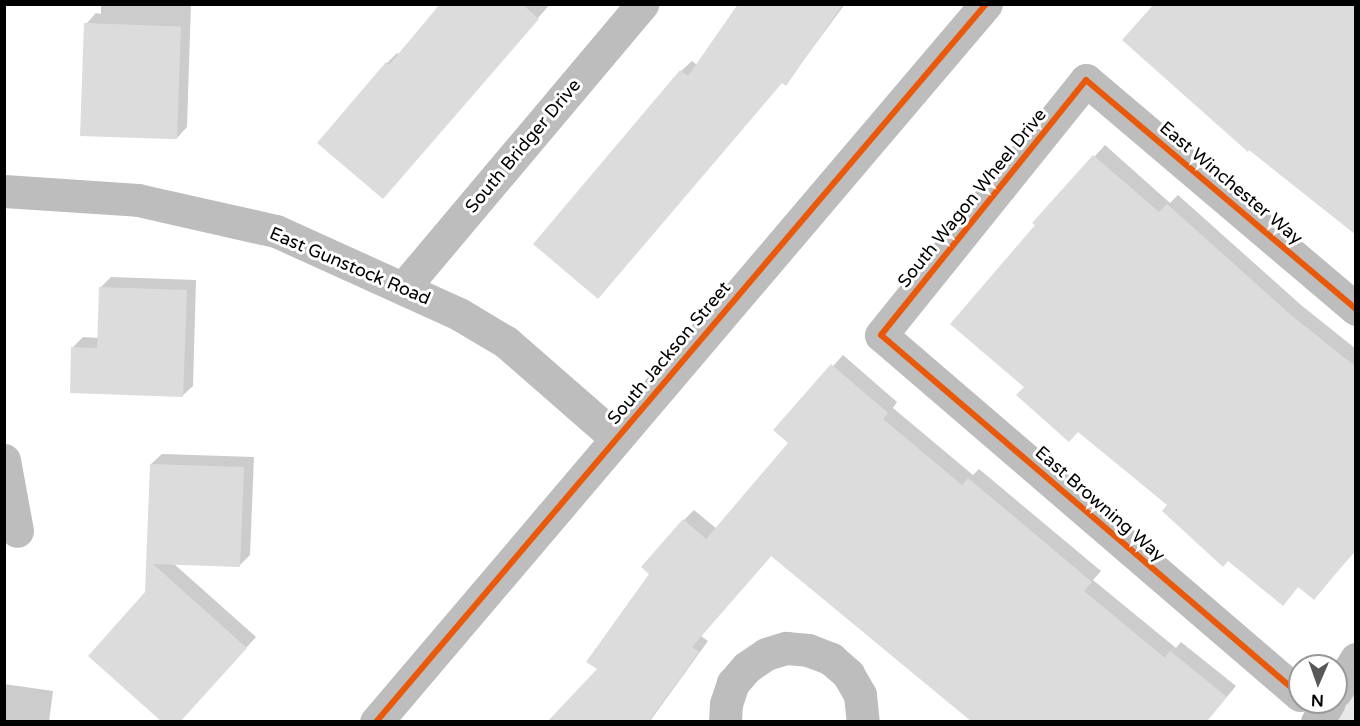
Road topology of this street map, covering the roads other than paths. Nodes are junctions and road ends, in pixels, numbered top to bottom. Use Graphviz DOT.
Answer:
graph roads {
  1 [pos="642,4"];
  2 [pos="986,4"];
  3 [pos="1086,80"];
  4 [pos="4,191"];
  5 [pos="404,287"];
  6 [pos="1356,309"];
  7 [pos="881,336"];
  8 [pos="616,438"];
  9 [pos="4,460"];
  10 [pos="17,531"];
  11 [pos="1288,678"];
  12 [pos="376,722"];
  13 [pos="725,722"];
  14 [pos="863,722"];
  1 -- 5 [label="street, South Bridger Drive"];
  2 -- 8 [label="street, South Jackson Street"];
  3 -- 6 [label="street, East Winchester Way"];
  3 -- 7 [label="street, South Wagon Wheel Drive"];
  4 -- 5 [label="street, East Gunstock Road"];
  5 -- 8 [label="street, East Gunstock Road"];
  7 -- 11 [label="street, East Browning Way"];
  8 -- 12 [label="street, South Jackson Street"];
  9 -- 10 [label="street"];
  13 -- 14 [label="street"];
}
